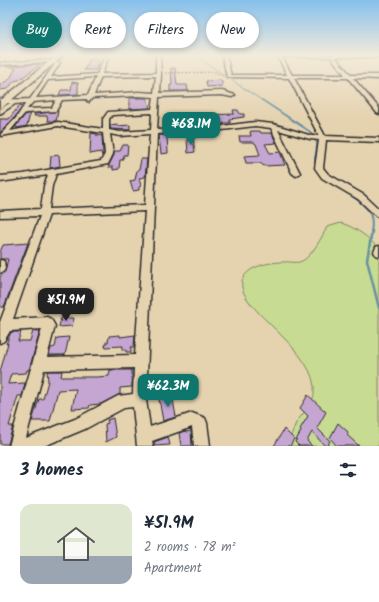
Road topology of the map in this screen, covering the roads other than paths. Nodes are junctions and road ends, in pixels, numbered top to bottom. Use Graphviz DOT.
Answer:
graph roads {
  1 [pos="98,75"];
  2 [pos="33,76"];
  3 [pos="48,76"];
  4 [pos="81,76"];
  5 [pos="159,76"];
  6 [pos="229,76"];
  7 [pos="289,77"];
  8 [pos="349,77"];
  9 [pos="379,77"];
  10 [pos="46,79"];
  11 [pos="156,95"];
  12 [pos="232,95"];
  13 [pos="60,99"];
  14 [pos="89,99"];
  15 [pos="32,100"];
  16 [pos="1,102"];
  17 [pos="13,103"];
  18 [pos="156,110"];
  19 [pos="24,111"];
  20 [pos="0,112"];
  21 [pos="379,112"];
  22 [pos="273,126"];
  23 [pos="155,132"];
  24 [pos="107,133"];
  25 [pos="2,135"];
  26 [pos="323,138"];
  27 [pos="379,140"];
  28 [pos="53,172"];
  29 [pos="296,172"];
  30 [pos="0,180"];
  31 [pos="150,208"];
  32 [pos="45,212"];
  33 [pos="0,214"];
  34 [pos="379,214"];
  35 [pos="0,264"];
  36 [pos="0,268"];
  37 [pos="1,334"];
  38 [pos="141,361"];
  39 [pos="38,364"];
  40 [pos="139,400"];
  41 [pos="144,442"];
  42 [pos="17,446"];
  43 [pos="26,446"];
  44 [pos="202,446"];
  1 -- 14 [label="street"];
  2 -- 16 [label="highway"];
  3 -- 10 [label="street"];
  4 -- 10 [label="street"];
  5 -- 11 [label="street"];
  6 -- 7 [label="street"];
  7 -- 8 [label="street"];
  7 -- 26 [label="street"];
  8 -- 9 [label="street"];
  8 -- 21 [label="street"];
  10 -- 15 [label="street"];
  11 -- 12 [label="street"];
  11 -- 14 [label="street"];
  11 -- 18 [label="street"];
  13 -- 14 [label="street"];
  13 -- 15 [label="street"];
  13 -- 19 [label="street"];
  15 -- 17 [label="street"];
  15 -- 19 [label="street"];
  16 -- 17 [label="street"];
  17 -- 20 [label="street"];
  18 -- 23 [label="street"];
  18 -- 24 [label="street"];
  19 -- 25 [label="street"];
  22 -- 23 [label="street"];
  22 -- 26 [label="street"];
  22 -- 29 [label="street"];
  23 -- 24 [label="street"];
  23 -- 31 [label="street"];
  24 -- 25 [label="street"];
  24 -- 28 [label="street"];
  26 -- 27 [label="street"];
  26 -- 34 [label="street"];
  28 -- 30 [label="street"];
  28 -- 32 [label="street"];
  31 -- 32 [label="street"];
  31 -- 38 [label="street"];
  32 -- 33 [label="street"];
  32 -- 37 [label="street"];
  35 -- 36 [label="street"];
  37 -- 39 [label="street"];
  38 -- 39 [label="street"];
  38 -- 40 [label="street"];
  39 -- 42 [label="street"];
  40 -- 41 [label="street"];
  40 -- 43 [label="street"];
  41 -- 44 [label="street"];
}
